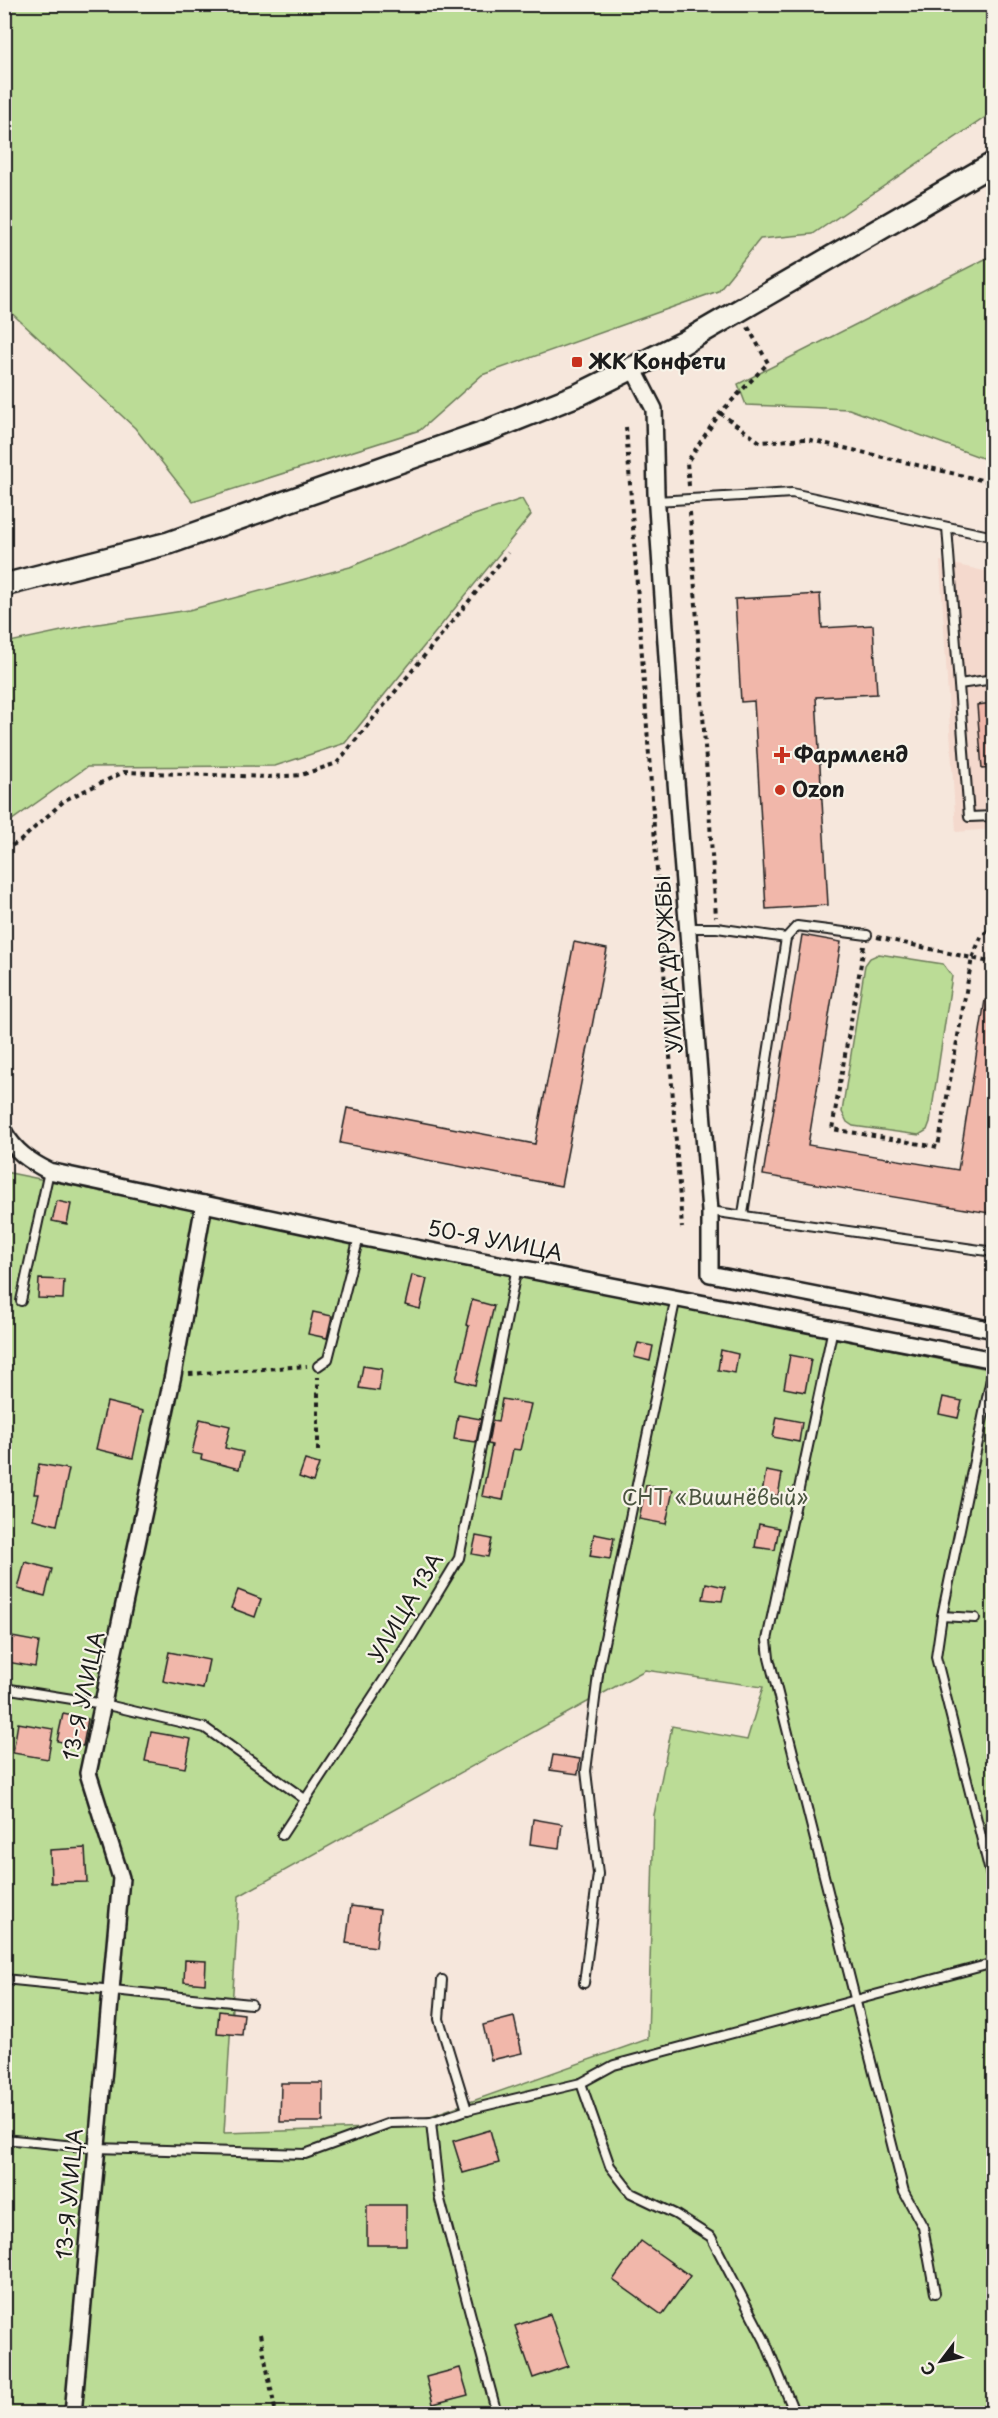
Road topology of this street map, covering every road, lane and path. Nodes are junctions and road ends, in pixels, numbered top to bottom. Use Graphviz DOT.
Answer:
graph roads {
  1 [pos="993,163"];
  2 [pos="740,310"];
  3 [pos="633,368"];
  4 [pos="720,413"];
  5 [pos="626,427"];
  6 [pos="993,483"];
  7 [pos="689,499"];
  8 [pos="656,501"];
  9 [pos="947,527"];
  10 [pos="993,537"];
  11 [pos="508,553"];
  12 [pos="4,585"];
  13 [pos="993,679"];
  14 [pos="959,684"];
  15 [pos="993,816"];
  16 [pos="4,850"];
  17 [pos="993,927"];
  18 [pos="687,928"];
  19 [pos="717,928"];
  20 [pos="867,935"];
  21 [pos="786,938"];
  22 [pos="972,958"];
  23 [pos="993,963"];
  24 [pos="4,1132"];
  25 [pos="49,1171"];
  26 [pos="204,1204"];
  27 [pos="710,1211"];
  28 [pos="743,1214"];
  29 [pos="682,1228"];
  30 [pos="359,1237"];
  31 [pos="993,1252"];
  32 [pos="517,1266"];
  33 [pos="676,1297"];
  34 [pos="21,1301"];
  35 [pos="833,1328"];
  36 [pos="993,1330"];
  37 [pos="993,1362"];
  38 [pos="318,1366"];
  39 [pos="173,1375"];
  40 [pos="318,1450"];
  41 [pos="942,1616"];
  42 [pos="975,1618"];
  43 [pos="4,1688"];
  44 [pos="103,1704"];
  45 [pos="306,1800"];
  46 [pos="282,1835"];
  47 [pos="993,1888"];
  48 [pos="993,1963"];
  49 [pos="4,1978"];
  50 [pos="442,1980"];
  51 [pos="584,1983"];
  52 [pos="109,1991"];
  53 [pos="856,2000"];
  54 [pos="251,2004"];
  55 [pos="581,2083"];
  56 [pos="467,2110"];
  57 [pos="431,2122"];
  58 [pos="4,2139"];
  59 [pos="95,2148"];
  60 [pos="934,2293"];
  61 [pos="260,2334"];
  62 [pos="73,2414"];
  63 [pos="276,2414"];
  64 [pos="497,2414"];
  65 [pos="795,2414"];
  1 -- 2 [label="street"];
  2 -- 3 [label="street"];
  2 -- 4 [label="path"];
  3 -- 8 [label="street, УЛИЦА ДРУЖБЫ"];
  3 -- 12 [label="street"];
  4 -- 6 [label="path"];
  4 -- 7 [label="path"];
  5 -- 29 [label="path"];
  7 -- 8 [label="lane"];
  7 -- 9 [label="lane"];
  7 -- 19 [label="path"];
  8 -- 18 [label="street, УЛИЦА ДРУЖБЫ"];
  9 -- 10 [label="lane"];
  9 -- 14 [label="lane"];
  11 -- 16 [label="path"];
  13 -- 14 [label="lane"];
  14 -- 15 [label="lane"];
  17 -- 22 [label="path"];
  18 -- 19 [label="lane"];
  18 -- 27 [label="street, УЛИЦА ДРУЖБЫ"];
  19 -- 21 [label="lane"];
  20 -- 21 [label="lane"];
  20 -- 22 [label="path"];
  20 -- 22 [label="path"];
  21 -- 28 [label="lane"];
  22 -- 23 [label="path"];
  24 -- 25 [label="street, 50-Я УЛИЦА"];
  25 -- 26 [label="street, 50-Я УЛИЦА"];
  25 -- 34 [label="lane"];
  26 -- 30 [label="street, 50-Я УЛИЦА"];
  26 -- 39 [label="street, 13-Я УЛИЦА"];
  27 -- 28 [label="lane"];
  27 -- 36 [label="street, УЛИЦА ДРУЖБЫ"];
  28 -- 31 [label="lane"];
  30 -- 32 [label="street, 50-Я УЛИЦА"];
  30 -- 38 [label="lane"];
  32 -- 33 [label="street, 50-Я УЛИЦА"];
  32 -- 45 [label="lane, УЛИЦА 13А"];
  33 -- 35 [label="street, 50-Я УЛИЦА"];
  33 -- 51 [label="lane"];
  35 -- 37 [label="street, 50-Я УЛИЦА"];
  35 -- 53 [label="lane"];
  37 -- 41 [label="lane"];
  38 -- 39 [label="path"];
  38 -- 40 [label="path"];
  39 -- 44 [label="street, 13-Я УЛИЦА"];
  41 -- 42 [label="lane"];
  41 -- 47 [label="lane"];
  43 -- 44 [label="lane"];
  44 -- 45 [label="lane"];
  44 -- 52 [label="street, 13-Я УЛИЦА"];
  45 -- 46 [label="lane, УЛИЦА 13А"];
  48 -- 53 [label="lane"];
  49 -- 52 [label="lane"];
  50 -- 56 [label="lane"];
  52 -- 54 [label="lane"];
  52 -- 59 [label="street, 13-Я УЛИЦА"];
  53 -- 55 [label="lane"];
  53 -- 60 [label="lane"];
  55 -- 56 [label="lane"];
  55 -- 65 [label="lane"];
  56 -- 57 [label="lane"];
  57 -- 59 [label="lane"];
  57 -- 64 [label="lane"];
  58 -- 59 [label="lane"];
  59 -- 62 [label="street, 13-Я УЛИЦА"];
  61 -- 63 [label="path"];
}
